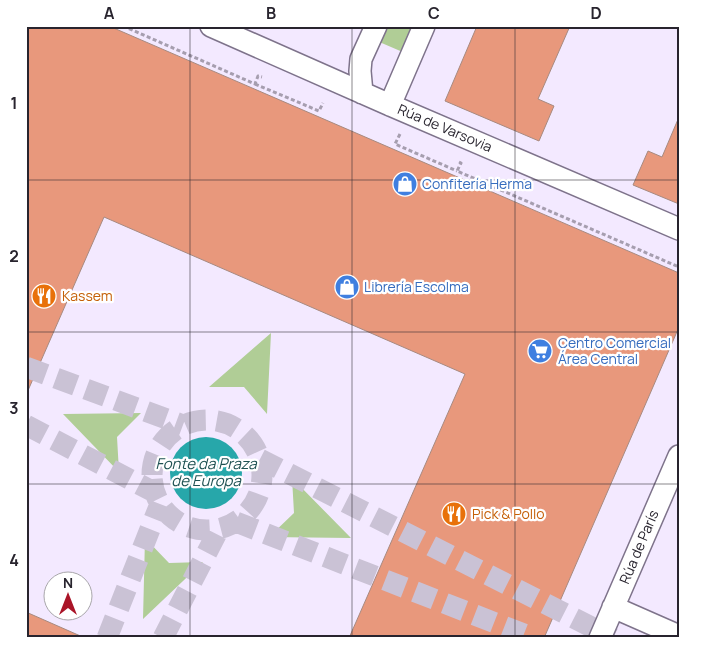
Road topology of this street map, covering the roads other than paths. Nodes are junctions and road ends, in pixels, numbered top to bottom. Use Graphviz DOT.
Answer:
graph roads {
  1 [pos="211,26"];
  2 [pos="376,26"];
  3 [pos="424,26"];
  4 [pos="362,93"];
  5 [pos="390,105"];
  6 [pos="679,229"];
  7 [pos="679,456"];
  8 [pos="613,607"];
  9 [pos="679,636"];
  10 [pos="600,638"];
  1 -- 4 [label="street, Rúa de Varsovia"];
  2 -- 4 [label="street"];
  3 -- 5 [label="street"];
  4 -- 5 [label="street, Rúa de Varsovia"];
  5 -- 6 [label="street, Rúa de Varsovia"];
  7 -- 8 [label="street, Rúa de París"];
  8 -- 9 [label="street"];
  8 -- 10 [label="street, Rúa de París"];
}
